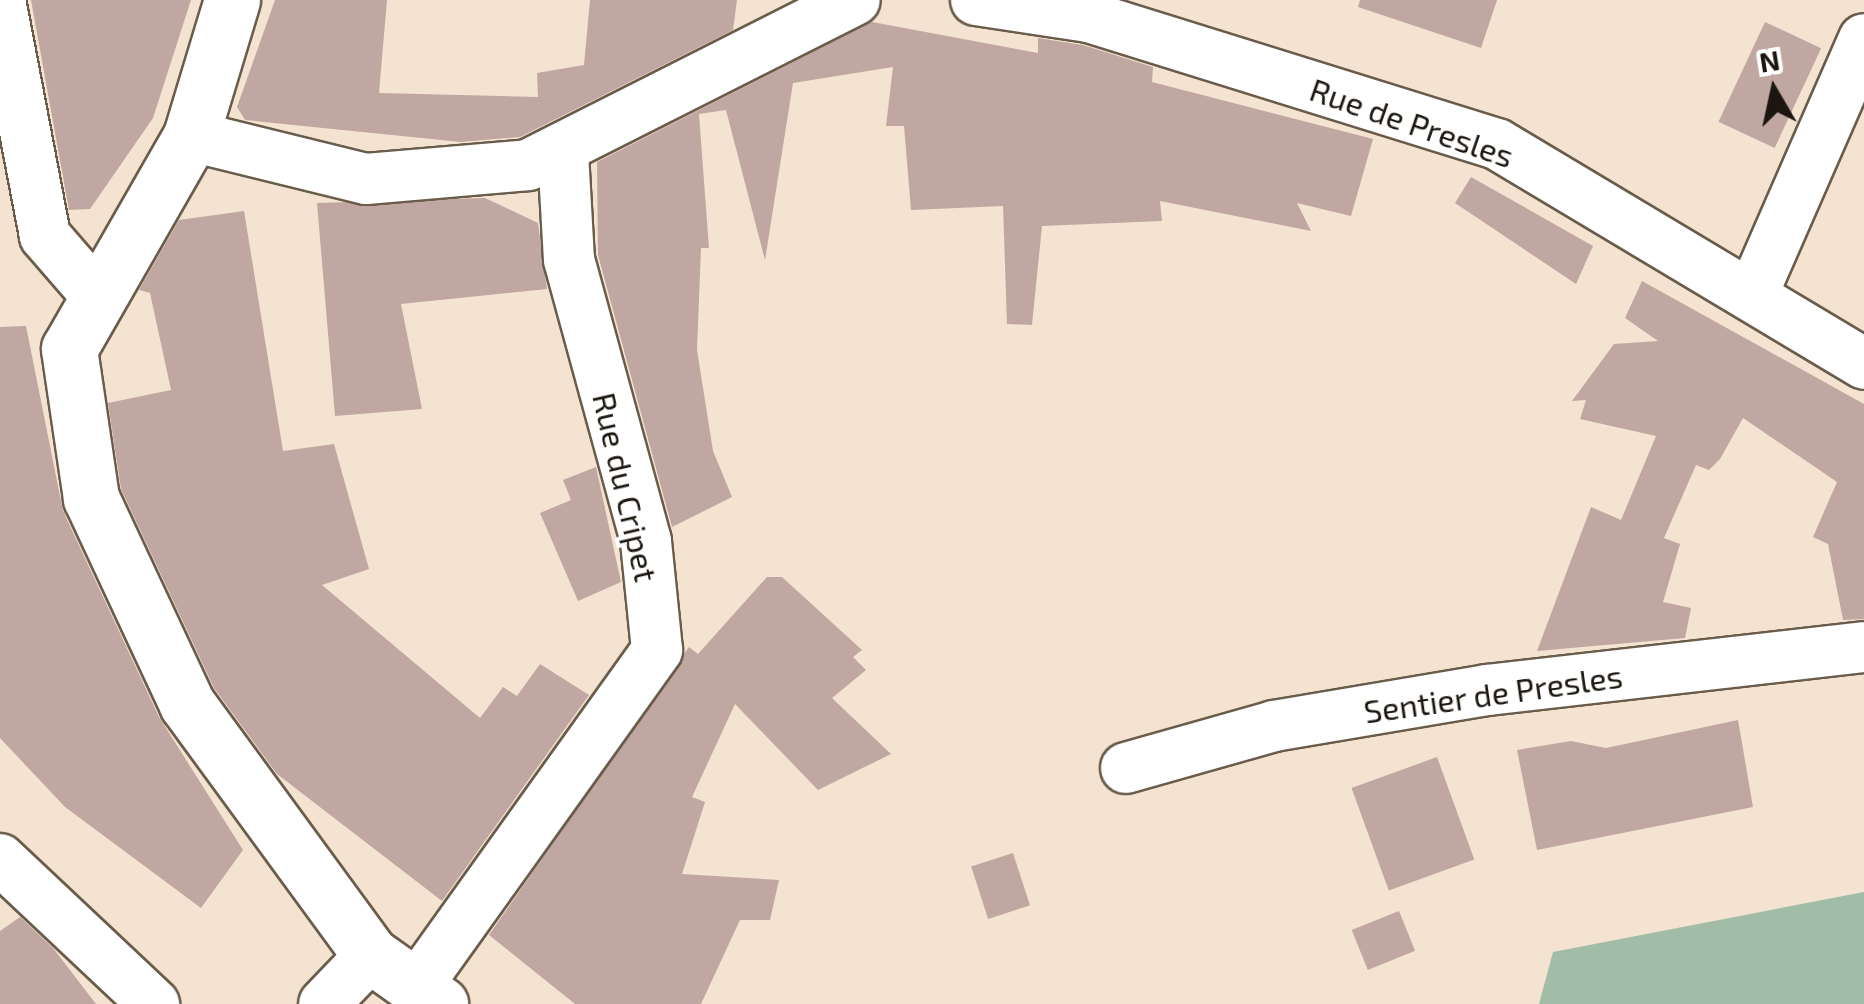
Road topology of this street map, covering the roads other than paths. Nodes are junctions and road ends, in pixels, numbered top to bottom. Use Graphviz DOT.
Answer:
graph roads {
  1 [pos="0,0"];
  2 [pos="232,0"];
  3 [pos="854,0"];
  4 [pos="976,0"];
  5 [pos="1864,39"];
  6 [pos="191,136"];
  7 [pos="563,153"];
  8 [pos="1753,293"];
  9 [pos="97,296"];
  10 [pos="1864,364"];
  11 [pos="1864,647"];
  12 [pos="1126,768"];
  13 [pos="0,859"];
  14 [pos="371,955"];
  15 [pos="428,996"];
  16 [pos="154,1004"];
  17 [pos="324,1004"];
  1 -- 9 [label="street"];
  2 -- 6 [label="main road"];
  3 -- 7 [label="street"];
  4 -- 8 [label="street, Rue de Presles"];
  5 -- 8 [label="street"];
  6 -- 7 [label="street"];
  6 -- 9 [label="main road"];
  7 -- 15 [label="street, Rue du Cripet"];
  8 -- 10 [label="street, Rue de Presles"];
  9 -- 14 [label="main road"];
  11 -- 12 [label="street, Sentier de Presles"];
  13 -- 16 [label="street"];
  14 -- 15 [label="main road"];
  14 -- 17 [label="street"];
}
